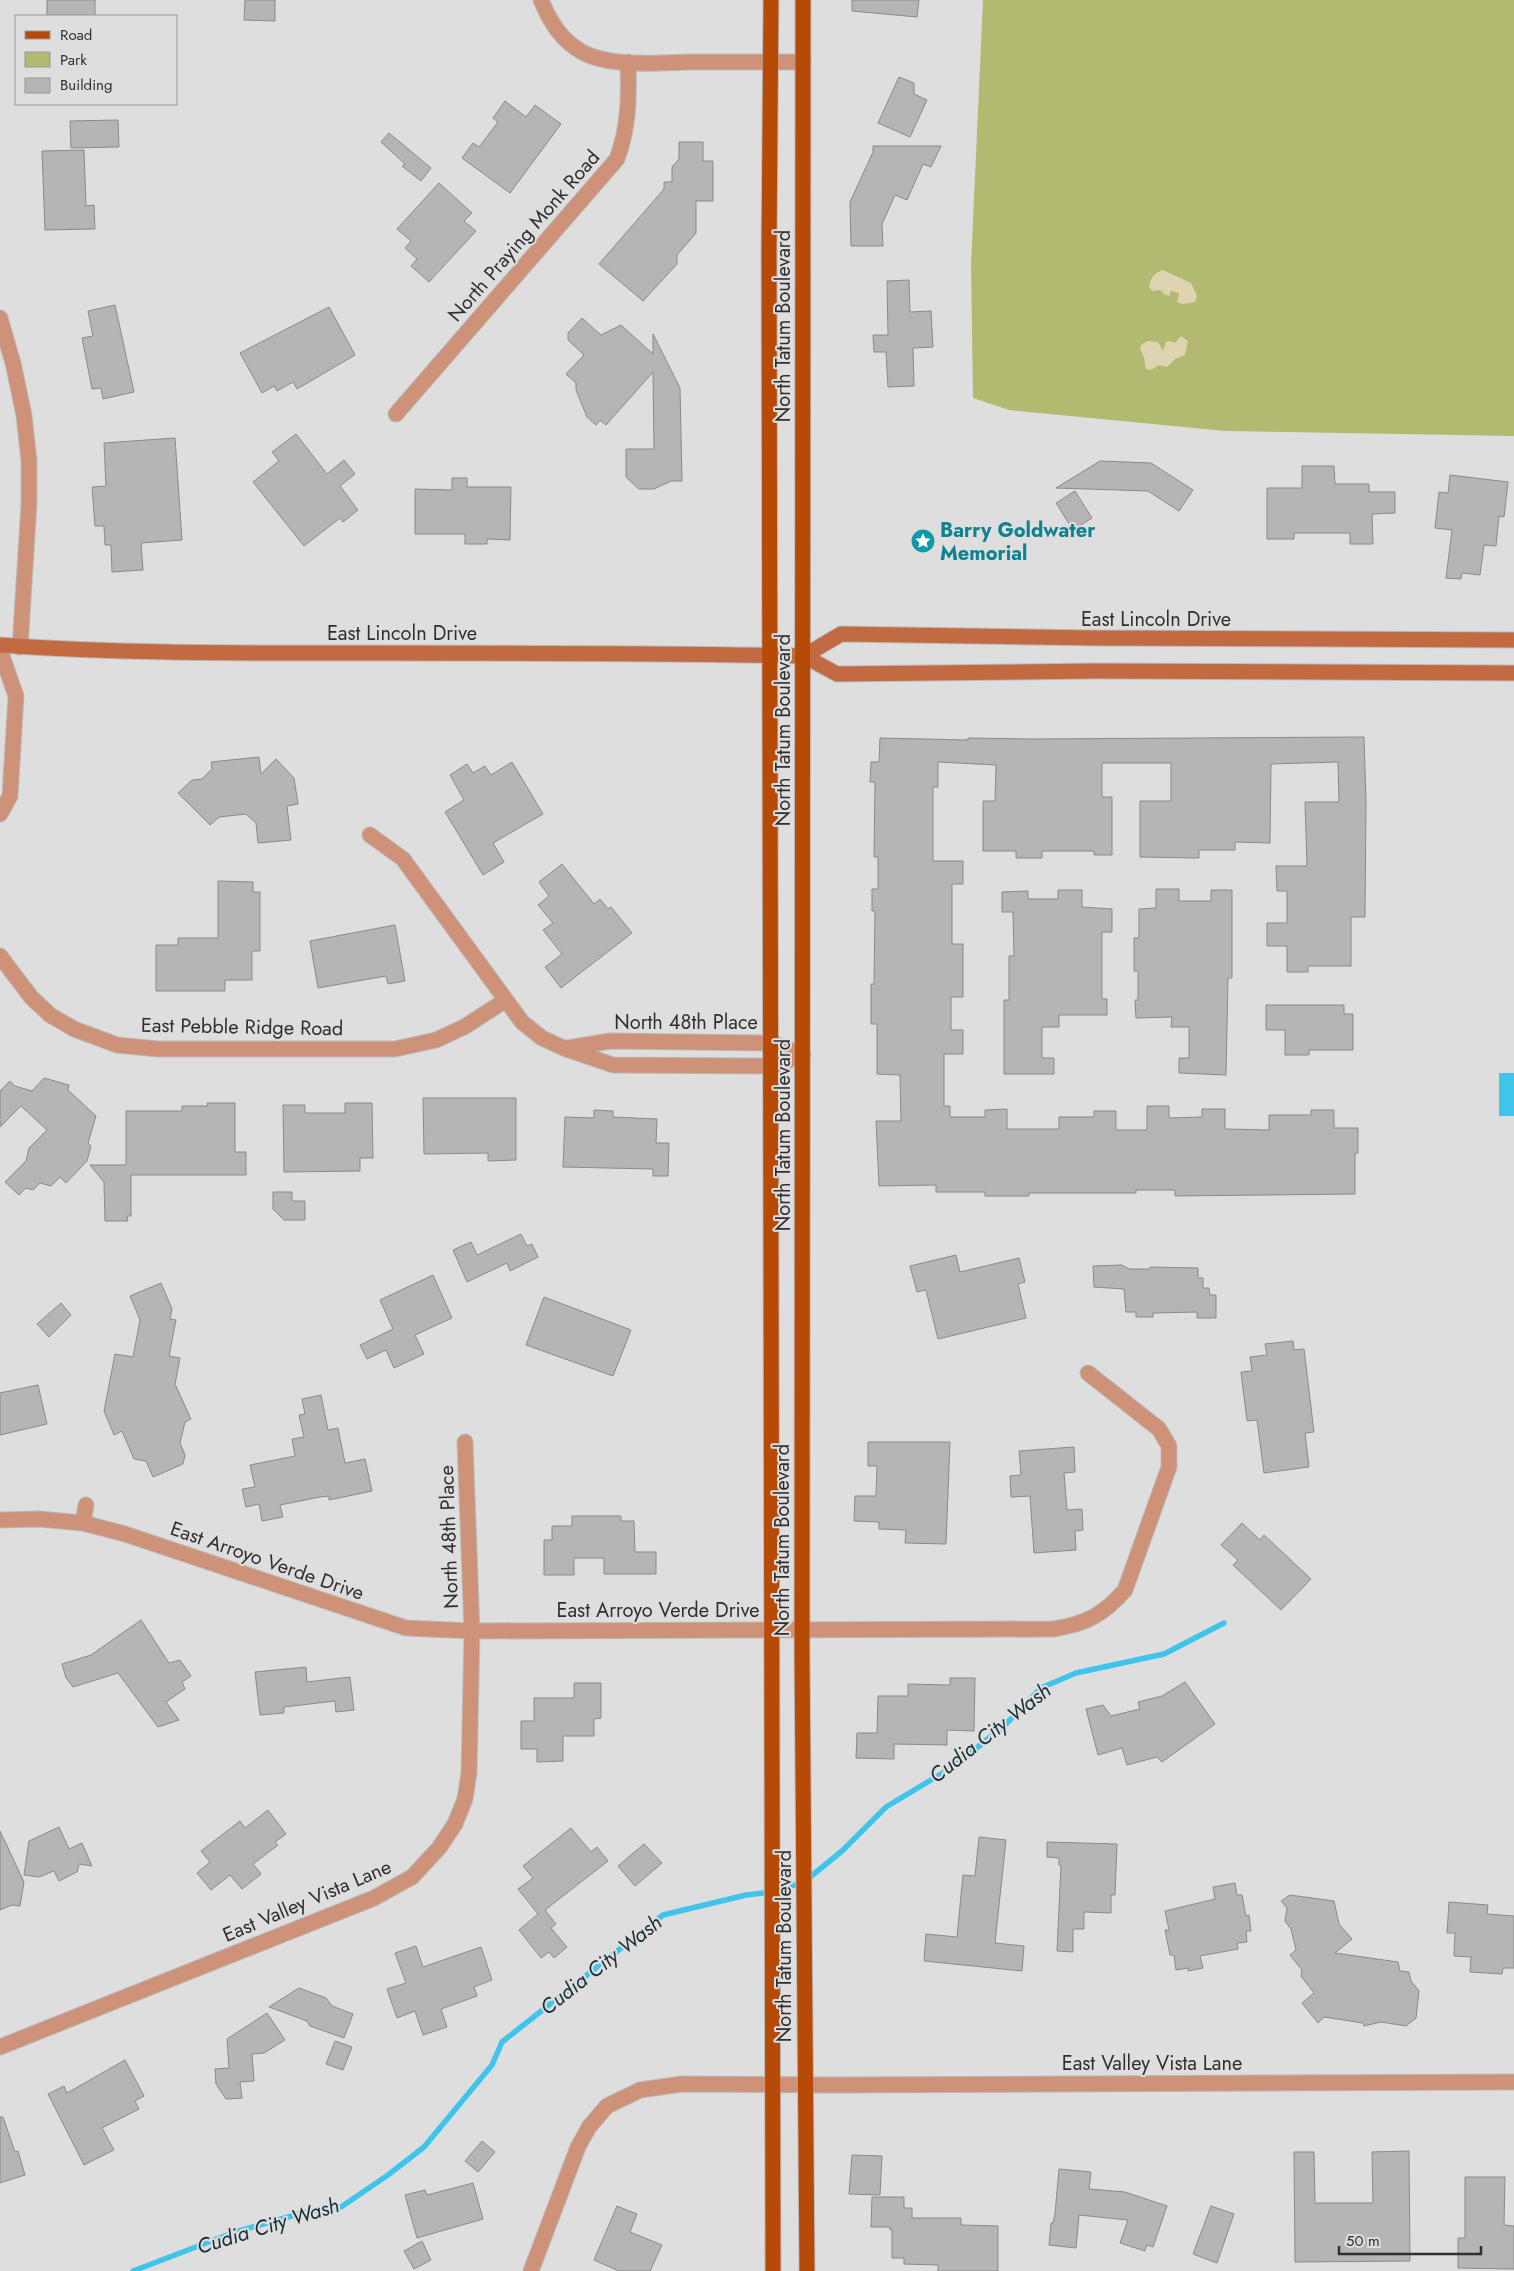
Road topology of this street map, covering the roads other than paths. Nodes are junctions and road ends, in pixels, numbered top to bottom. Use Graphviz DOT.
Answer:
graph roads {
  1 [pos="541,0"];
  2 [pos="771,0"];
  3 [pos="803,0"];
  4 [pos="628,62"];
  5 [pos="771,62"];
  6 [pos="803,62"];
  7 [pos="0,318"];
  8 [pos="396,414"];
  9 [pos="1514,640"];
  10 [pos="0,646"];
  11 [pos="20,647"];
  12 [pos="0,650"];
  13 [pos="771,655"];
  14 [pos="804,656"];
  15 [pos="1514,673"];
  16 [pos="6,759"];
  17 [pos="0,814"];
  18 [pos="370,835"];
  19 [pos="0,956"];
  20 [pos="506,1000"];
  21 [pos="772,1042"];
  22 [pos="566,1048"];
  23 [pos="803,1055"];
  24 [pos="772,1066"];
  25 [pos="1088,1373"];
  26 [pos="466,1442"];
  27 [pos="86,1505"];
  28 [pos="0,1520"];
  29 [pos="83,1523"];
  30 [pos="802,1629"];
  31 [pos="772,1630"];
  32 [pos="472,1631"];
  33 [pos="0,2047"];
  34 [pos="1514,2082"];
  35 [pos="774,2084"];
  36 [pos="797,2085"];
  37 [pos="531,2271"];
  38 [pos="773,2271"];
  39 [pos="807,2271"];
  1 -- 4 [label="street"];
  2 -- 5 [label="main road, North Tatum Boulevard"];
  3 -- 6 [label="main road, North Tatum Boulevard"];
  4 -- 5 [label="street"];
  4 -- 8 [label="street, North Praying Monk Road"];
  5 -- 6 [label="street"];
  5 -- 13 [label="main road, North Tatum Boulevard"];
  6 -- 14 [label="main road, North Tatum Boulevard"];
  7 -- 11 [label="street"];
  9 -- 14 [label="main road, East Lincoln Drive"];
  10 -- 11 [label="main road, East Lincoln Drive"];
  11 -- 13 [label="main road, East Lincoln Drive"];
  12 -- 16 [label="street"];
  13 -- 14 [label="main road, East Lincoln Drive"];
  13 -- 21 [label="main road, North Tatum Boulevard"];
  14 -- 15 [label="main road, East Lincoln Drive"];
  14 -- 23 [label="main road, North Tatum Boulevard"];
  16 -- 17 [label="street"];
  18 -- 20 [label="street, North 48th Place"];
  19 -- 20 [label="street, East Pebble Ridge Road"];
  20 -- 22 [label="street, North 48th Place"];
  21 -- 22 [label="street, North 48th Place"];
  21 -- 23 [label="street, North 48th Place"];
  21 -- 24 [label="main road, North Tatum Boulevard"];
  22 -- 24 [label="street, North 48th Place"];
  23 -- 24 [label="street, North 48th Place"];
  23 -- 30 [label="main road, North Tatum Boulevard"];
  24 -- 31 [label="main road, North Tatum Boulevard"];
  25 -- 30 [label="street, East Arroyo Verde Drive"];
  26 -- 32 [label="street, North 48th Place"];
  27 -- 29 [label="street"];
  28 -- 29 [label="street, East Arroyo Verde Drive"];
  29 -- 32 [label="street, East Arroyo Verde Drive"];
  30 -- 31 [label="street, East Arroyo Verde Drive"];
  30 -- 36 [label="main road, North Tatum Boulevard"];
  31 -- 32 [label="street, East Arroyo Verde Drive"];
  31 -- 35 [label="main road, North Tatum Boulevard"];
  32 -- 33 [label="street, East Valley Vista Lane"];
  34 -- 36 [label="street, East Valley Vista Lane"];
  35 -- 36 [label="street, East Valley Vista Lane"];
  35 -- 37 [label="street, East Valley Vista Lane"];
  35 -- 38 [label="main road, North Tatum Boulevard"];
  36 -- 39 [label="main road, North Tatum Boulevard"];
}
